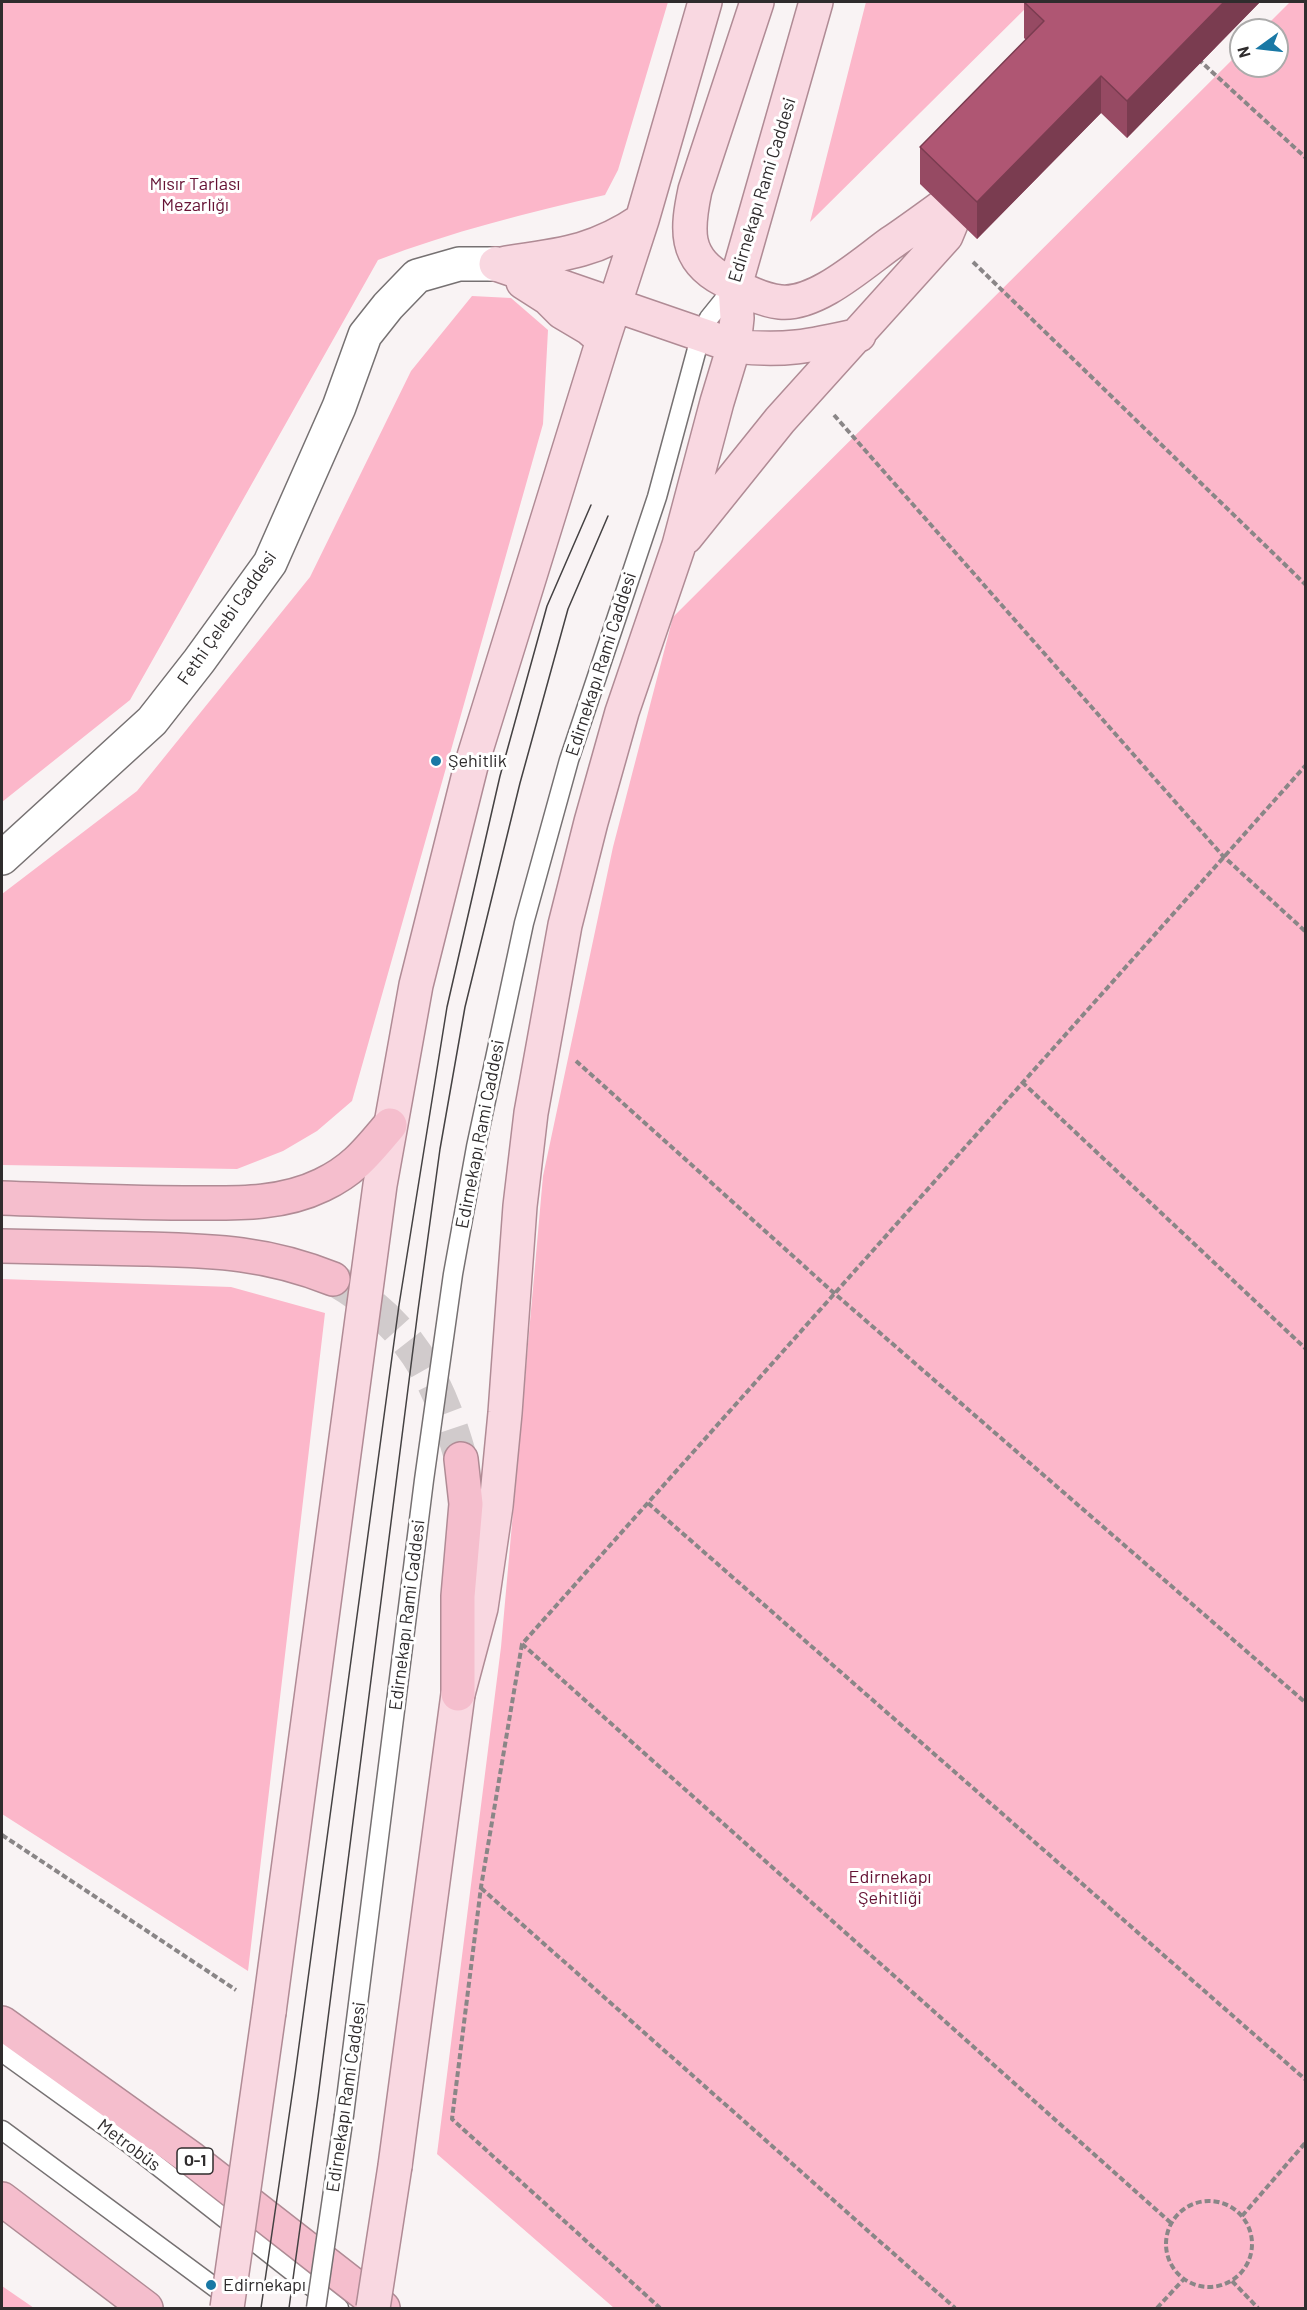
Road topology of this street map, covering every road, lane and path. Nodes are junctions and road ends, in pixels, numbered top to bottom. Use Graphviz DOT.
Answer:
graph roads {
  1 [pos="705,2"];
  2 [pos="757,2"];
  3 [pos="816,2"];
  4 [pos="1191,54"];
  5 [pos="998,158"];
  6 [pos="1305,158"];
  7 [pos="965,190"];
  8 [pos="642,220"];
  9 [pos="946,236"];
  10 [pos="496,264"];
  11 [pos="735,286"];
  12 [pos="614,306"];
  13 [pos="701,334"];
  14 [pos="859,335"];
  15 [pos="603,340"];
  16 [pos="734,346"];
  17 [pos="807,390"];
  18 [pos="679,545"];
  19 [pos="1305,585"];
  20 [pos="1305,765"];
  21 [pos="1223,856"];
  22 [pos="2,858"];
  23 [pos="1305,932"];
  24 [pos="581,1065"];
  25 [pos="1022,1082"];
  26 [pos="390,1125"];
  27 [pos="2,1198"];
  28 [pos="2,1246"];
  29 [pos="333,1278"];
  30 [pos="834,1293"];
  31 [pos="1305,1349"];
  32 [pos="461,1459"];
  33 [pos="648,1503"];
  34 [pos="522,1644"];
  35 [pos="458,1694"];
  36 [pos="1305,1702"];
  37 [pos="2,1835"];
  38 [pos="481,1887"];
  39 [pos="269,2012"];
  40 [pos="2,2023"];
  41 [pos="2,2052"];
  42 [pos="1305,2080"];
  43 [pos="2,2130"];
  44 [pos="1305,2142"];
  45 [pos="2,2199"];
  46 [pos="1242,2217"];
  47 [pos="1170,2223"];
  48 [pos="1183,2280"];
  49 [pos="1232,2281"];
  50 [pos="146,2308"];
  51 [pos="227,2308"];
  52 [pos="243,2308"];
  53 [pos="316,2308"];
  54 [pos="339,2308"];
  55 [pos="373,2308"];
  56 [pos="383,2308"];
  57 [pos="660,2308"];
  58 [pos="955,2308"];
  59 [pos="1157,2308"];
  60 [pos="1258,2308"];
  1 -- 8 [label="main road"];
  2 -- 11 [label="main road"];
  3 -- 11 [label="main road, Edirnekapı Rami Caddesi"];
  4 -- 6 [label="path"];
  5 -- 7 [label="main road"];
  7 -- 9 [label="main road"];
  7 -- 11 [label="main road"];
  8 -- 10 [label="main road"];
  8 -- 12 [label="main road"];
  9 -- 14 [label="main road"];
  9 -- 19 [label="path"];
  10 -- 12 [label="main road"];
  10 -- 15 [label="main road"];
  10 -- 22 [label="street, Fethi Çelebi Caddesi"];
  11 -- 13 [label="lane, Edirnekapı Rami Caddesi"];
  11 -- 16 [label="main road"];
  12 -- 13 [label="main road"];
  12 -- 15 [label="main road"];
  13 -- 16 [label="main road"];
  13 -- 53 [label="lane, Edirnekapı Rami Caddesi, bridge"];
  14 -- 16 [label="main road"];
  14 -- 17 [label="main road"];
  15 -- 26 [label="main road"];
  16 -- 18 [label="main road"];
  17 -- 18 [label="main road"];
  17 -- 21 [label="path"];
  18 -- 35 [label="main road"];
  20 -- 21 [label="path"];
  21 -- 23 [label="path"];
  21 -- 25 [label="path"];
  24 -- 30 [label="path"];
  25 -- 30 [label="path"];
  25 -- 31 [label="path"];
  26 -- 27 [label="highway"];
  26 -- 39 [label="main road"];
  28 -- 29 [label="highway"];
  30 -- 33 [label="path"];
  30 -- 36 [label="path"];
  32 -- 35 [label="highway"];
  33 -- 34 [label="path"];
  33 -- 42 [label="path"];
  34 -- 38 [label="path"];
  34 -- 47 [label="path"];
  35 -- 55 [label="main road, bridge"];
  37 -- 39 [label="path"];
  38 -- 57 [label="path"];
  38 -- 58 [label="path"];
  39 -- 51 [label="main road, bridge"];
  40 -- 56 [label="highway, O-1"];
  41 -- 54 [label="lane, Metrobüs"];
  43 -- 52 [label="lane"];
  44 -- 46 [label="path"];
  45 -- 50 [label="highway"];
  46 -- 47 [label="path"];
  46 -- 49 [label="path"];
  47 -- 48 [label="path"];
  48 -- 49 [label="path"];
  48 -- 59 [label="path"];
  49 -- 60 [label="path"];
}
